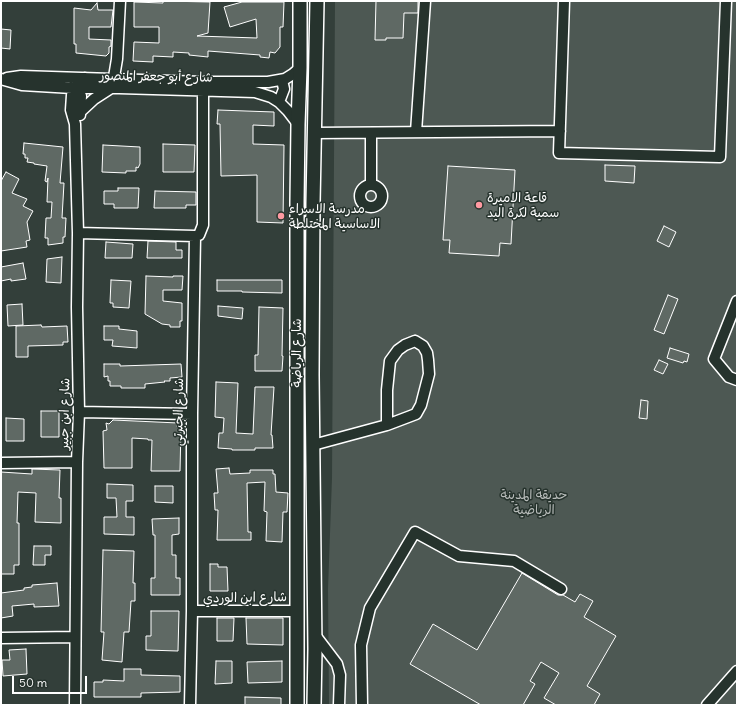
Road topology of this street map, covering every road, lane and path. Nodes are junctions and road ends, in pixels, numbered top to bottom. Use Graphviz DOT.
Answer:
graph roads {
  1 [pos="120,1"];
  2 [pos="300,1"];
  3 [pos="317,1"];
  4 [pos="425,1"];
  5 [pos="564,1"];
  6 [pos="726,1"];
  7 [pos="300,68"];
  8 [pos="69,78"];
  9 [pos="85,78"];
  10 [pos="1,79"];
  11 [pos="282,80"];
  12 [pos="113,84"];
  13 [pos="203,87"];
  14 [pos="76,88"];
  15 [pos="279,102"];
  16 [pos="80,112"];
  17 [pos="75,124"];
  18 [pos="298,124"];
  19 [pos="560,131"];
  20 [pos="416,132"];
  21 [pos="314,133"];
  22 [pos="371,133"];
  23 [pos="371,185"];
  24 [pos="78,232"];
  25 [pos="195,236"];
  26 [pos="737,301"];
  27 [pos="297,309"];
  28 [pos="313,310"];
  29 [pos="737,380"];
  30 [pos="79,412"];
  31 [pos="192,414"];
  32 [pos="387,425"];
  33 [pos="313,445"];
  34 [pos="77,462"];
  35 [pos="1,463"];
  36 [pos="561,589"];
  37 [pos="298,610"];
  38 [pos="192,611"];
  39 [pos="315,635"];
  40 [pos="75,637"];
  41 [pos="1,638"];
  42 [pos="737,671"];
  43 [pos="75,705"];
  44 [pos="190,705"];
  45 [pos="297,705"];
  46 [pos="314,705"];
  47 [pos="340,705"];
  48 [pos="362,705"];
  49 [pos="707,705"];
  1 -- 12 [label="street"];
  2 -- 7 [label="main road, شارع الرياضة"];
  3 -- 21 [label="main road, شارع الرياضة"];
  4 -- 20 [label="street"];
  5 -- 19 [label="street"];
  6 -- 19 [label="street"];
  7 -- 11 [label="street, شارع أبو جعفر المنصور"];
  7 -- 18 [label="main road, شارع الرياضة"];
  8 -- 9 [label="street, شارع أبو جعفر المنصور"];
  8 -- 10 [label="street, شارع أبو جعفر المنصور"];
  8 -- 14 [label="street, شارع ابن جبير"];
  9 -- 12 [label="street, شارع أبو جعفر المنصور"];
  9 -- 14 [label="street, شارع ابن جبير"];
  10 -- 14 [label="street, شارع أبو جعفر المنصور"];
  11 -- 13 [label="street, شارع أبو جعفر المنصور"];
  11 -- 15 [label="street"];
  12 -- 13 [label="street, شارع أبو جعفر المنصور"];
  12 -- 14 [label="street, شارع أبو جعفر المنصور"];
  12 -- 16 [label="street"];
  13 -- 15 [label="street, شارع أبو جعفر المنصور"];
  13 -- 25 [label="street"];
  14 -- 16 [label="street, شارع ابن جبير"];
  14 -- 17 [label="street, شارع ابن جبير"];
  15 -- 18 [label="street, شارع أبو جعفر المنصور"];
  16 -- 17 [label="street, شارع ابن جبير"];
  17 -- 24 [label="street, شارع ابن جبير"];
  18 -- 27 [label="main road, شارع الرياضة"];
  19 -- 20 [label="street"];
  20 -- 22 [label="street"];
  21 -- 22 [label="street"];
  21 -- 28 [label="main road, شارع الرياضة"];
  22 -- 23 [label="street"];
  24 -- 25 [label="street"];
  24 -- 30 [label="street, شارع ابن جبير"];
  25 -- 31 [label="street, شارع الجبرتي"];
  26 -- 29 [label="street"];
  27 -- 28 [label="main road"];
  27 -- 37 [label="main road, شارع الرياضة"];
  28 -- 33 [label="main road, شارع الرياضة"];
  30 -- 31 [label="street"];
  30 -- 34 [label="street, شارع ابن جبير"];
  31 -- 38 [label="street, شارع الجبرتي"];
  32 -- 32 [label="street"];
  32 -- 33 [label="street"];
  33 -- 39 [label="main road, شارع الرياضة"];
  34 -- 35 [label="street"];
  34 -- 40 [label="street, شارع ابن جبير"];
  36 -- 48 [label="street"];
  37 -- 38 [label="street, شارع ابن الوردي"];
  37 -- 45 [label="main road, شارع الرياضة"];
  38 -- 44 [label="street, شارع الجبرتي"];
  39 -- 46 [label="main road, شارع الرياضة"];
  39 -- 47 [label="street"];
  40 -- 41 [label="street"];
  40 -- 43 [label="street, شارع ابن جبير"];
  42 -- 49 [label="street"];
}
